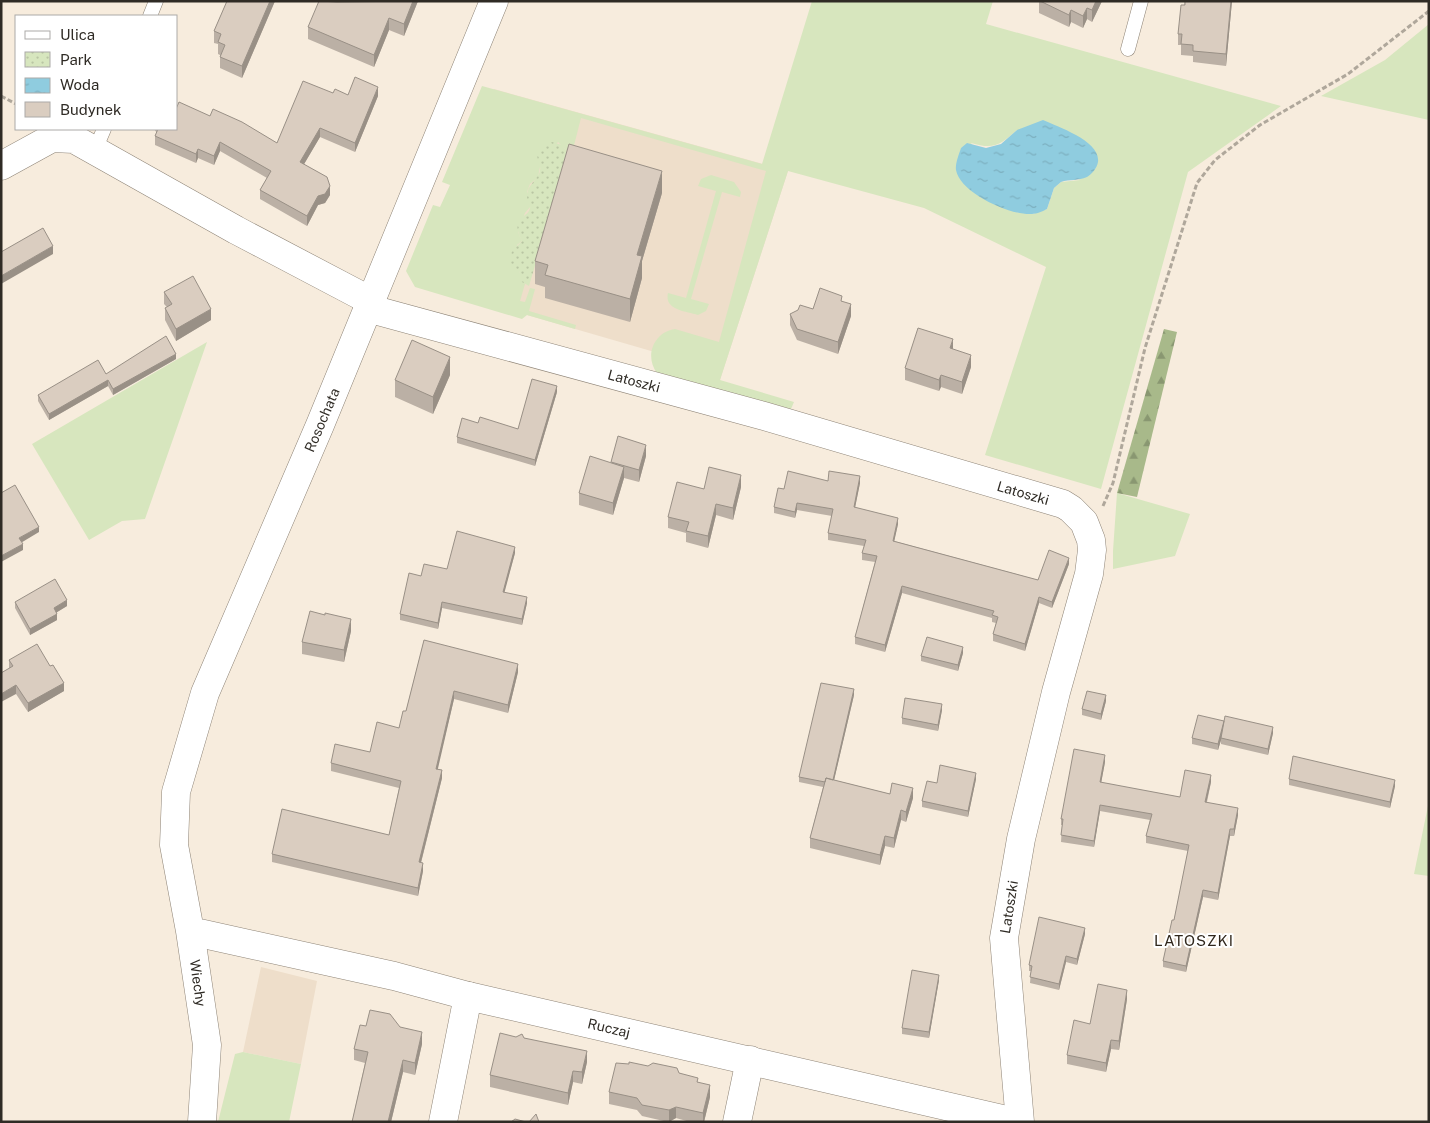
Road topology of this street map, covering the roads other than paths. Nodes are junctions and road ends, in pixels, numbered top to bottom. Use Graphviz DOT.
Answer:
graph roads {
  1 [pos="156,1"];
  2 [pos="494,1"];
  3 [pos="1142,1"];
  4 [pos="150,15"];
  5 [pos="1128,49"];
  6 [pos="99,139"];
  7 [pos="1,166"];
  8 [pos="369,305"];
  9 [pos="174,845"];
  10 [pos="190,931"];
  11 [pos="468,996"];
  12 [pos="750,1060"];
  13 [pos="202,1122"];
  14 [pos="443,1122"];
  15 [pos="737,1122"];
  16 [pos="1015,1122"];
  17 [pos="1020,1122"];
  1 -- 4 [label="lane"];
  2 -- 8 [label="street, Rosochata"];
  3 -- 5 [label="lane"];
  6 -- 7 [label="street, Latoszki"];
  6 -- 8 [label="street, Latoszki"];
  8 -- 9 [label="street, Rosochata"];
  8 -- 17 [label="street, Latoszki"];
  9 -- 10 [label="street, Wiechy"];
  10 -- 11 [label="street, Ruczaj"];
  10 -- 13 [label="street, Wiechy"];
  11 -- 12 [label="street, Ruczaj"];
  11 -- 14 [label="street"];
  12 -- 15 [label="street"];
  12 -- 16 [label="street, Ruczaj"];
}
